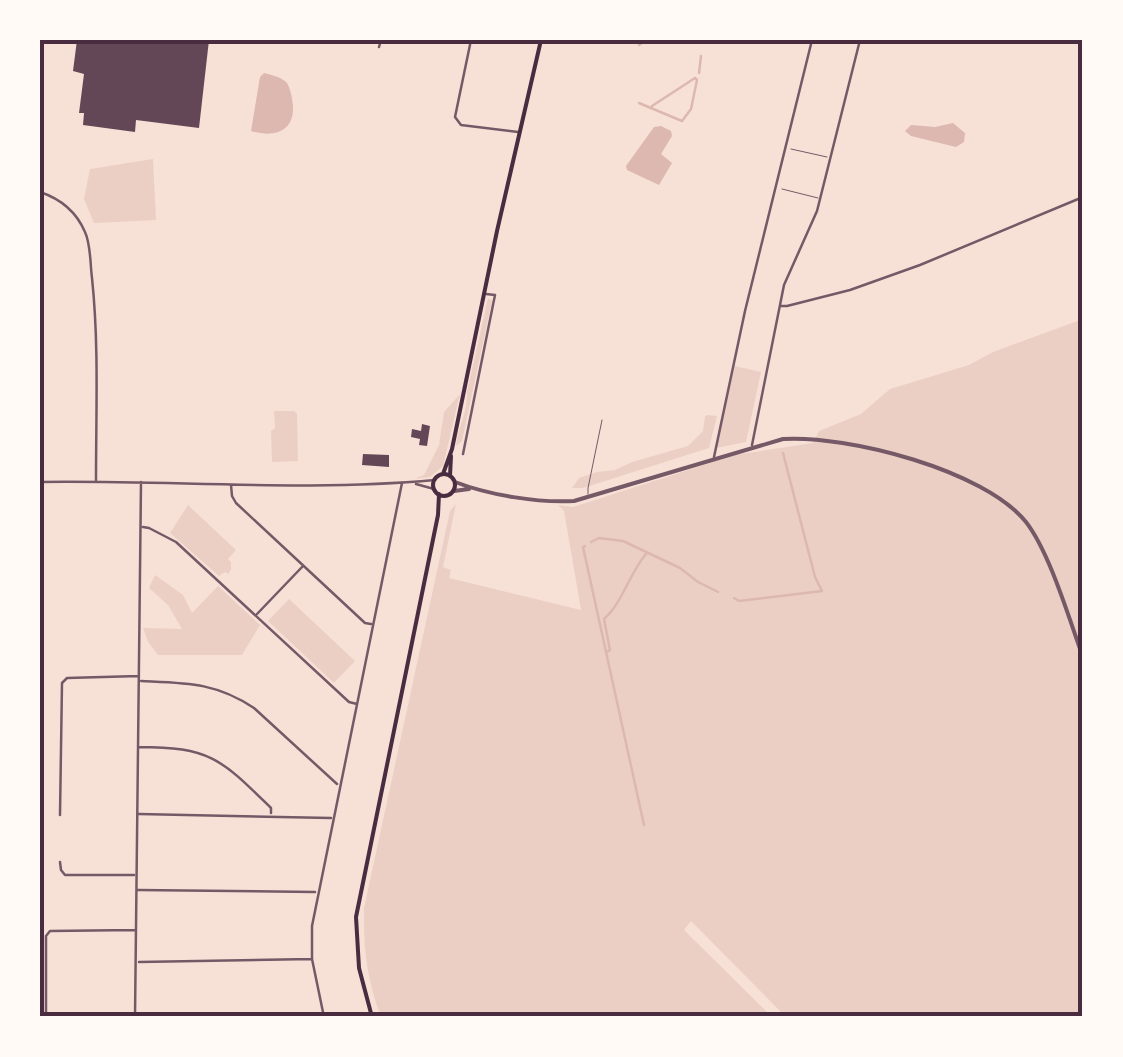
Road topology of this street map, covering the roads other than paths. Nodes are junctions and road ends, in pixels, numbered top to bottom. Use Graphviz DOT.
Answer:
graph roads {
  1 [pos="381,40"];
  2 [pos="471,40"];
  3 [pos="541,40"];
  4 [pos="812,40"];
  5 [pos="860,40"];
  6 [pos="379,47"];
  7 [pos="520,132"];
  8 [pos="792,148"];
  9 [pos="830,158"];
  10 [pos="782,189"];
  11 [pos="40,192"];
  12 [pos="1083,196"];
  13 [pos="821,198"];
  14 [pos="485,293"];
  15 [pos="779,306"];
  16 [pos="602,420"];
  17 [pos="465,442"];
  18 [pos="752,447"];
  19 [pos="452,449"];
  20 [pos="463,454"];
  21 [pos="714,458"];
  22 [pos="443,474"];
  23 [pos="450,476"];
  24 [pos="435,480"];
  25 [pos="96,481"];
  26 [pos="40,482"];
  27 [pos="141,482"];
  28 [pos="455,482"];
  29 [pos="402,483"];
  30 [pos="232,484"];
  31 [pos="415,484"];
  32 [pos="470,489"];
  33 [pos="454,491"];
  34 [pos="437,492"];
  35 [pos="447,496"];
  36 [pos="589,498"];
  37 [pos="438,515"];
  38 [pos="141,527"];
  39 [pos="303,566"];
  40 [pos="256,615"];
  41 [pos="373,625"];
  42 [pos="1083,657"];
  43 [pos="139,678"];
  44 [pos="357,704"];
  45 [pos="138,747"];
  46 [pos="340,784"];
  47 [pos="138,814"];
  48 [pos="60,815"];
  49 [pos="271,816"];
  50 [pos="332,818"];
  51 [pos="60,862"];
  52 [pos="136,875"];
  53 [pos="137,890"];
  54 [pos="317,892"];
  55 [pos="137,930"];
  56 [pos="312,959"];
  57 [pos="136,962"];
  58 [pos="46,1017"];
  59 [pos="136,1017"];
  60 [pos="324,1017"];
  61 [pos="372,1017"];
  1 -- 6 [label="street"];
  2 -- 7 [label="street"];
  3 -- 7 [label="main road"];
  4 -- 21 [label="street"];
  5 -- 9 [label="street"];
  7 -- 14 [label="main road"];
  8 -- 9 [label="lane"];
  9 -- 13 [label="street"];
  10 -- 13 [label="lane"];
  11 -- 25 [label="street"];
  12 -- 15 [label="street"];
  13 -- 15 [label="street"];
  14 -- 17 [label="street"];
  14 -- 19 [label="main road"];
  15 -- 18 [label="street"];
  16 -- 36 [label="lane"];
  17 -- 19 [label="street"];
  17 -- 20 [label="street"];
  18 -- 21 [label="street"];
  18 -- 42 [label="street"];
  19 -- 22 [label="main road"];
  19 -- 23 [label="main road"];
  21 -- 36 [label="street"];
  22 -- 23 [label="main road"];
  22 -- 24 [label="main road"];
  23 -- 28 [label="main road"];
  24 -- 31 [label="street"];
  24 -- 34 [label="main road"];
  25 -- 26 [label="street"];
  25 -- 27 [label="street"];
  27 -- 30 [label="street"];
  27 -- 38 [label="street"];
  28 -- 32 [label="street"];
  28 -- 33 [label="main road"];
  29 -- 30 [label="street"];
  29 -- 31 [label="street"];
  29 -- 41 [label="street"];
  30 -- 39 [label="street"];
  31 -- 34 [label="street"];
  32 -- 33 [label="street"];
  32 -- 36 [label="street"];
  33 -- 35 [label="main road"];
  34 -- 35 [label="main road"];
  34 -- 37 [label="main road"];
  35 -- 37 [label="main road"];
  37 -- 61 [label="main road"];
  38 -- 40 [label="street"];
  38 -- 43 [label="street"];
  39 -- 40 [label="street"];
  39 -- 41 [label="street"];
  40 -- 44 [label="street"];
  41 -- 44 [label="street"];
  43 -- 45 [label="street"];
  43 -- 46 [label="street"];
  43 -- 48 [label="street"];
  44 -- 46 [label="street"];
  45 -- 47 [label="street"];
  45 -- 49 [label="street"];
  46 -- 50 [label="street"];
  47 -- 49 [label="street"];
  47 -- 52 [label="street"];
  49 -- 50 [label="street"];
  50 -- 54 [label="street"];
  51 -- 52 [label="street"];
  52 -- 53 [label="street"];
  53 -- 54 [label="street"];
  53 -- 55 [label="street"];
  54 -- 56 [label="street"];
  55 -- 57 [label="street"];
  55 -- 58 [label="street"];
  56 -- 57 [label="street"];
  56 -- 60 [label="street"];
  57 -- 59 [label="street"];
}
